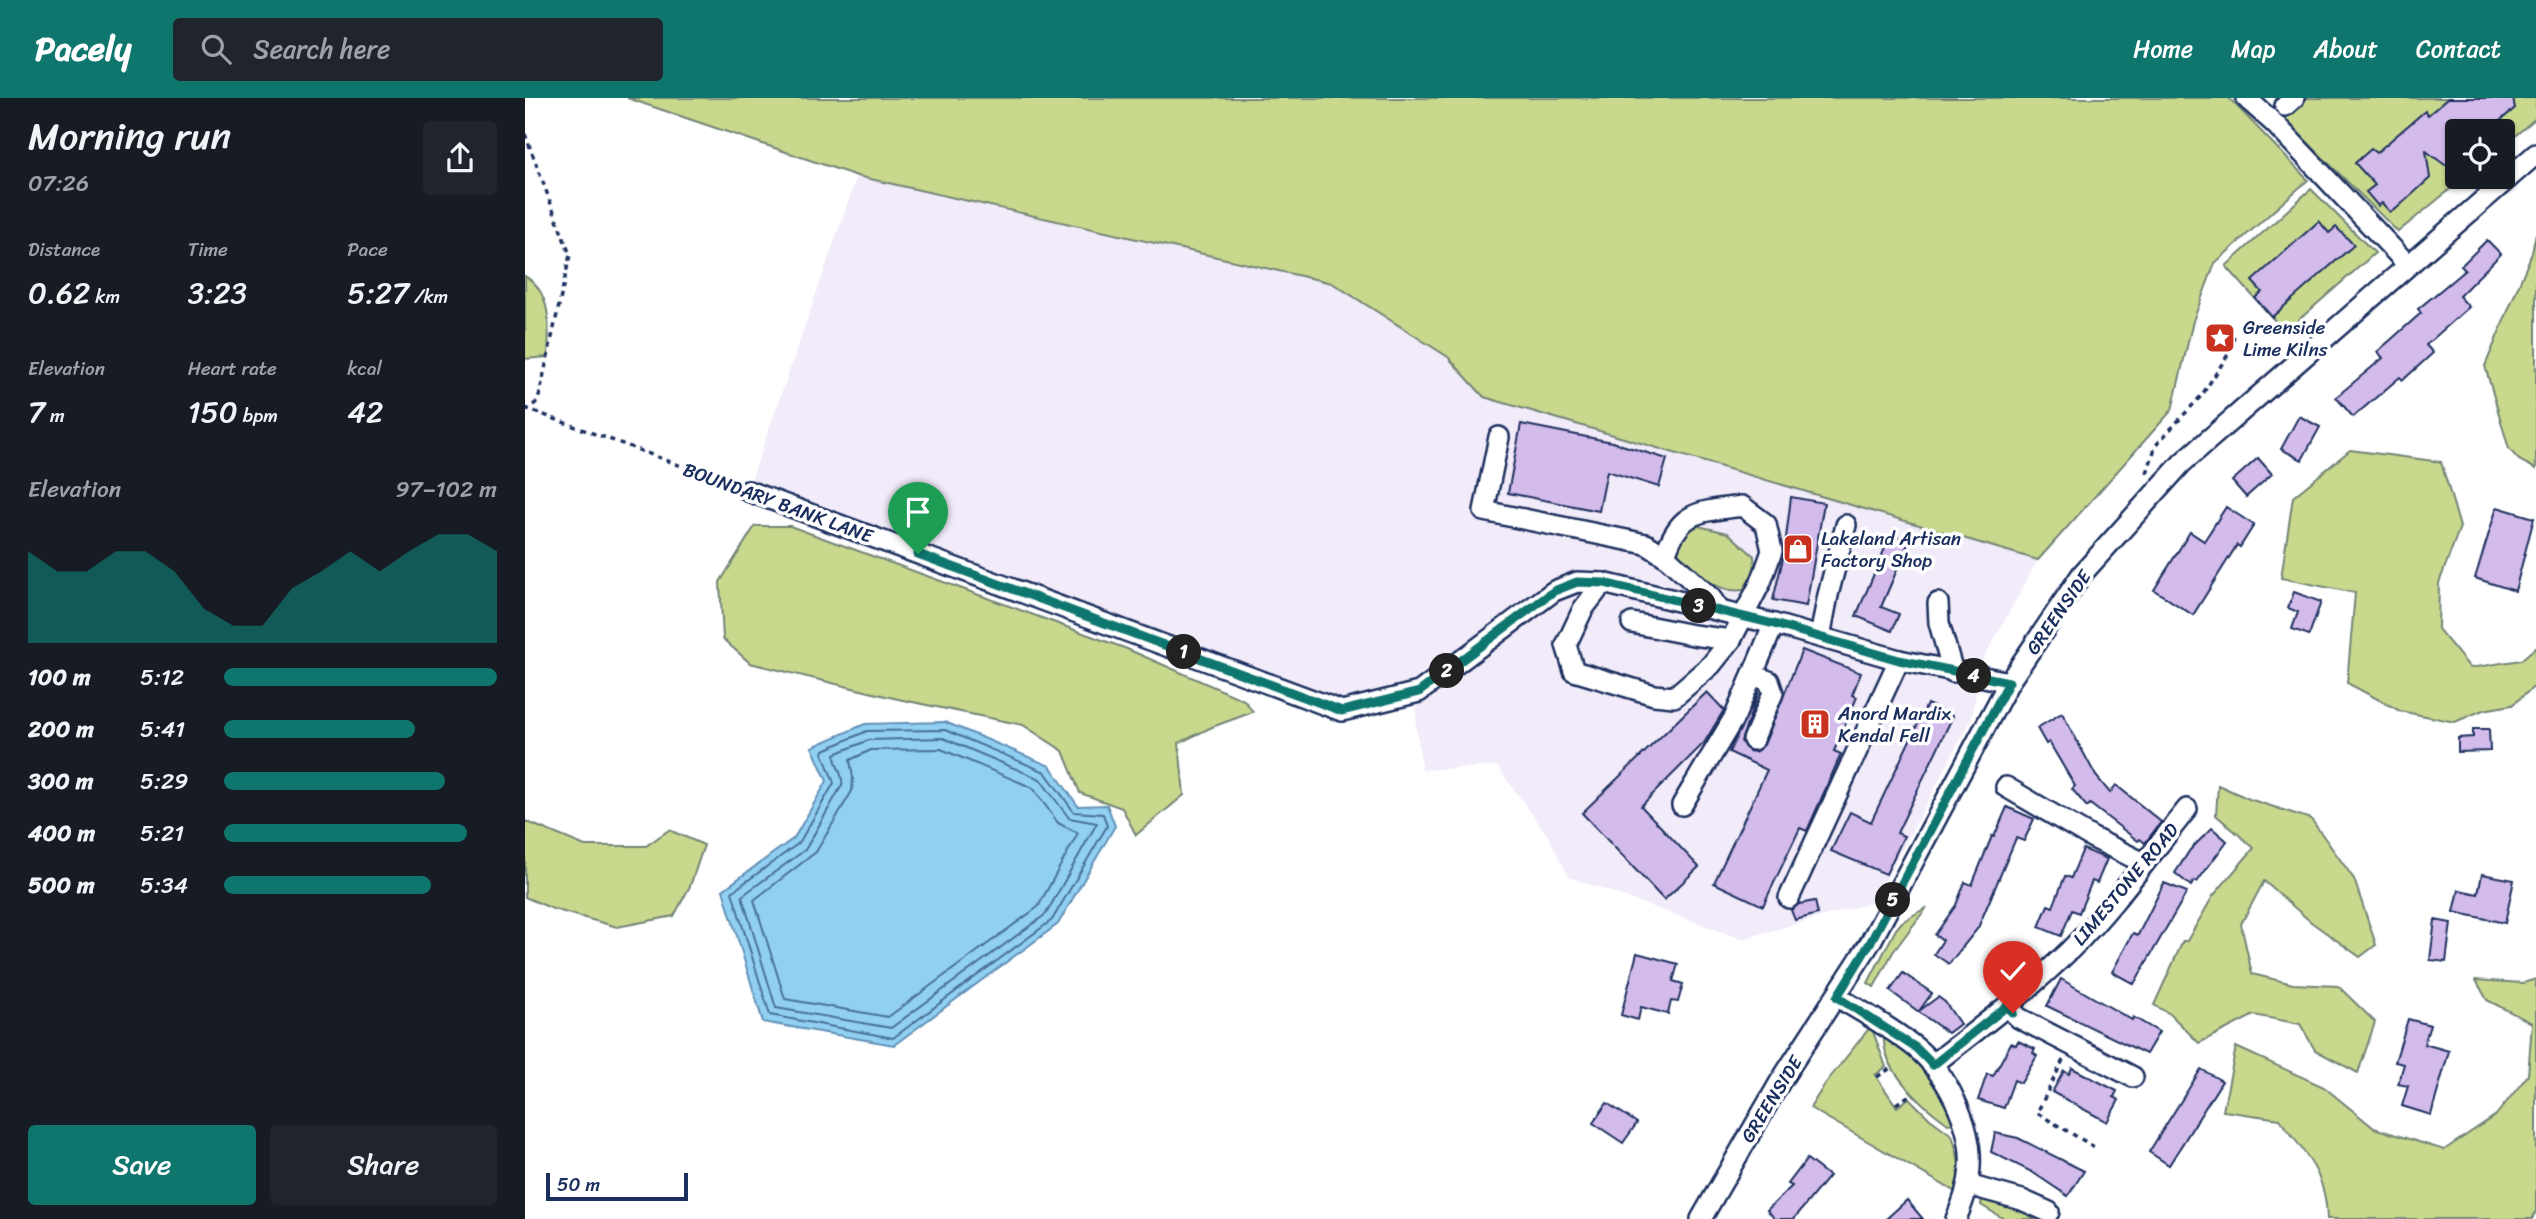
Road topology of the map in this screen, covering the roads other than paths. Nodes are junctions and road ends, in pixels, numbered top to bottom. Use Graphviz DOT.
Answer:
graph roads {
  1 [pos="2246,98"];
  2 [pos="2536,154"];
  3 [pos="2408,265"];
  4 [pos="1499,438"];
  5 [pos="748,491"];
  6 [pos="1846,525"];
  7 [pos="1665,556"];
  8 [pos="1604,583"];
  9 [pos="1938,603"];
  10 [pos="1720,611"];
  11 [pos="1743,618"];
  12 [pos="1632,623"];
  13 [pos="1774,624"];
  14 [pos="1821,637"];
  15 [pos="1731,640"];
  16 [pos="1899,660"];
  17 [pos="1953,672"];
  18 [pos="1752,675"];
  19 [pos="2009,682"];
  20 [pos="1753,740"];
  21 [pos="2005,787"];
  22 [pos="1682,805"];
  23 [pos="2187,808"];
  24 [pos="2144,863"];
  25 [pos="1789,898"];
  26 [pos="1837,997"];
  27 [pos="2007,1006"];
  28 [pos="1933,1065"];
  29 [pos="2133,1077"];
  30 [pos="1968,1185"];
  31 [pos="2049,1212"];
  32 [pos="1701,1219"];
  33 [pos="1956,1219"];
  1 -- 3 [label="street"];
  2 -- 3 [label="street, GREENSIDE"];
  3 -- 19 [label="street, GREENSIDE"];
  4 -- 7 [label="street"];
  5 -- 8 [label="street, BOUNDARY BANK LANE"];
  6 -- 14 [label="street"];
  7 -- 10 [label="street"];
  7 -- 11 [label="street"];
  8 -- 10 [label="street, BOUNDARY BANK LANE"];
  8 -- 15 [label="street"];
  9 -- 17 [label="street"];
  10 -- 11 [label="street, BOUNDARY BANK LANE"];
  11 -- 13 [label="street, BOUNDARY BANK LANE"];
  11 -- 15 [label="street"];
  12 -- 15 [label="street"];
  13 -- 14 [label="street, BOUNDARY BANK LANE"];
  13 -- 18 [label="street"];
  14 -- 16 [label="street, BOUNDARY BANK LANE"];
  16 -- 17 [label="street, BOUNDARY BANK LANE"];
  16 -- 25 [label="street"];
  17 -- 19 [label="street, BOUNDARY BANK LANE"];
  18 -- 20 [label="street"];
  18 -- 22 [label="street"];
  19 -- 26 [label="street, GREENSIDE"];
  21 -- 24 [label="street"];
  23 -- 24 [label="street, LIMESTONE ROAD"];
  24 -- 27 [label="street, LIMESTONE ROAD"];
  26 -- 28 [label="street"];
  26 -- 32 [label="street, GREENSIDE"];
  27 -- 28 [label="street, LIMESTONE ROAD"];
  27 -- 29 [label="street"];
  28 -- 30 [label="street"];
  30 -- 31 [label="street"];
  30 -- 33 [label="street"];
}
